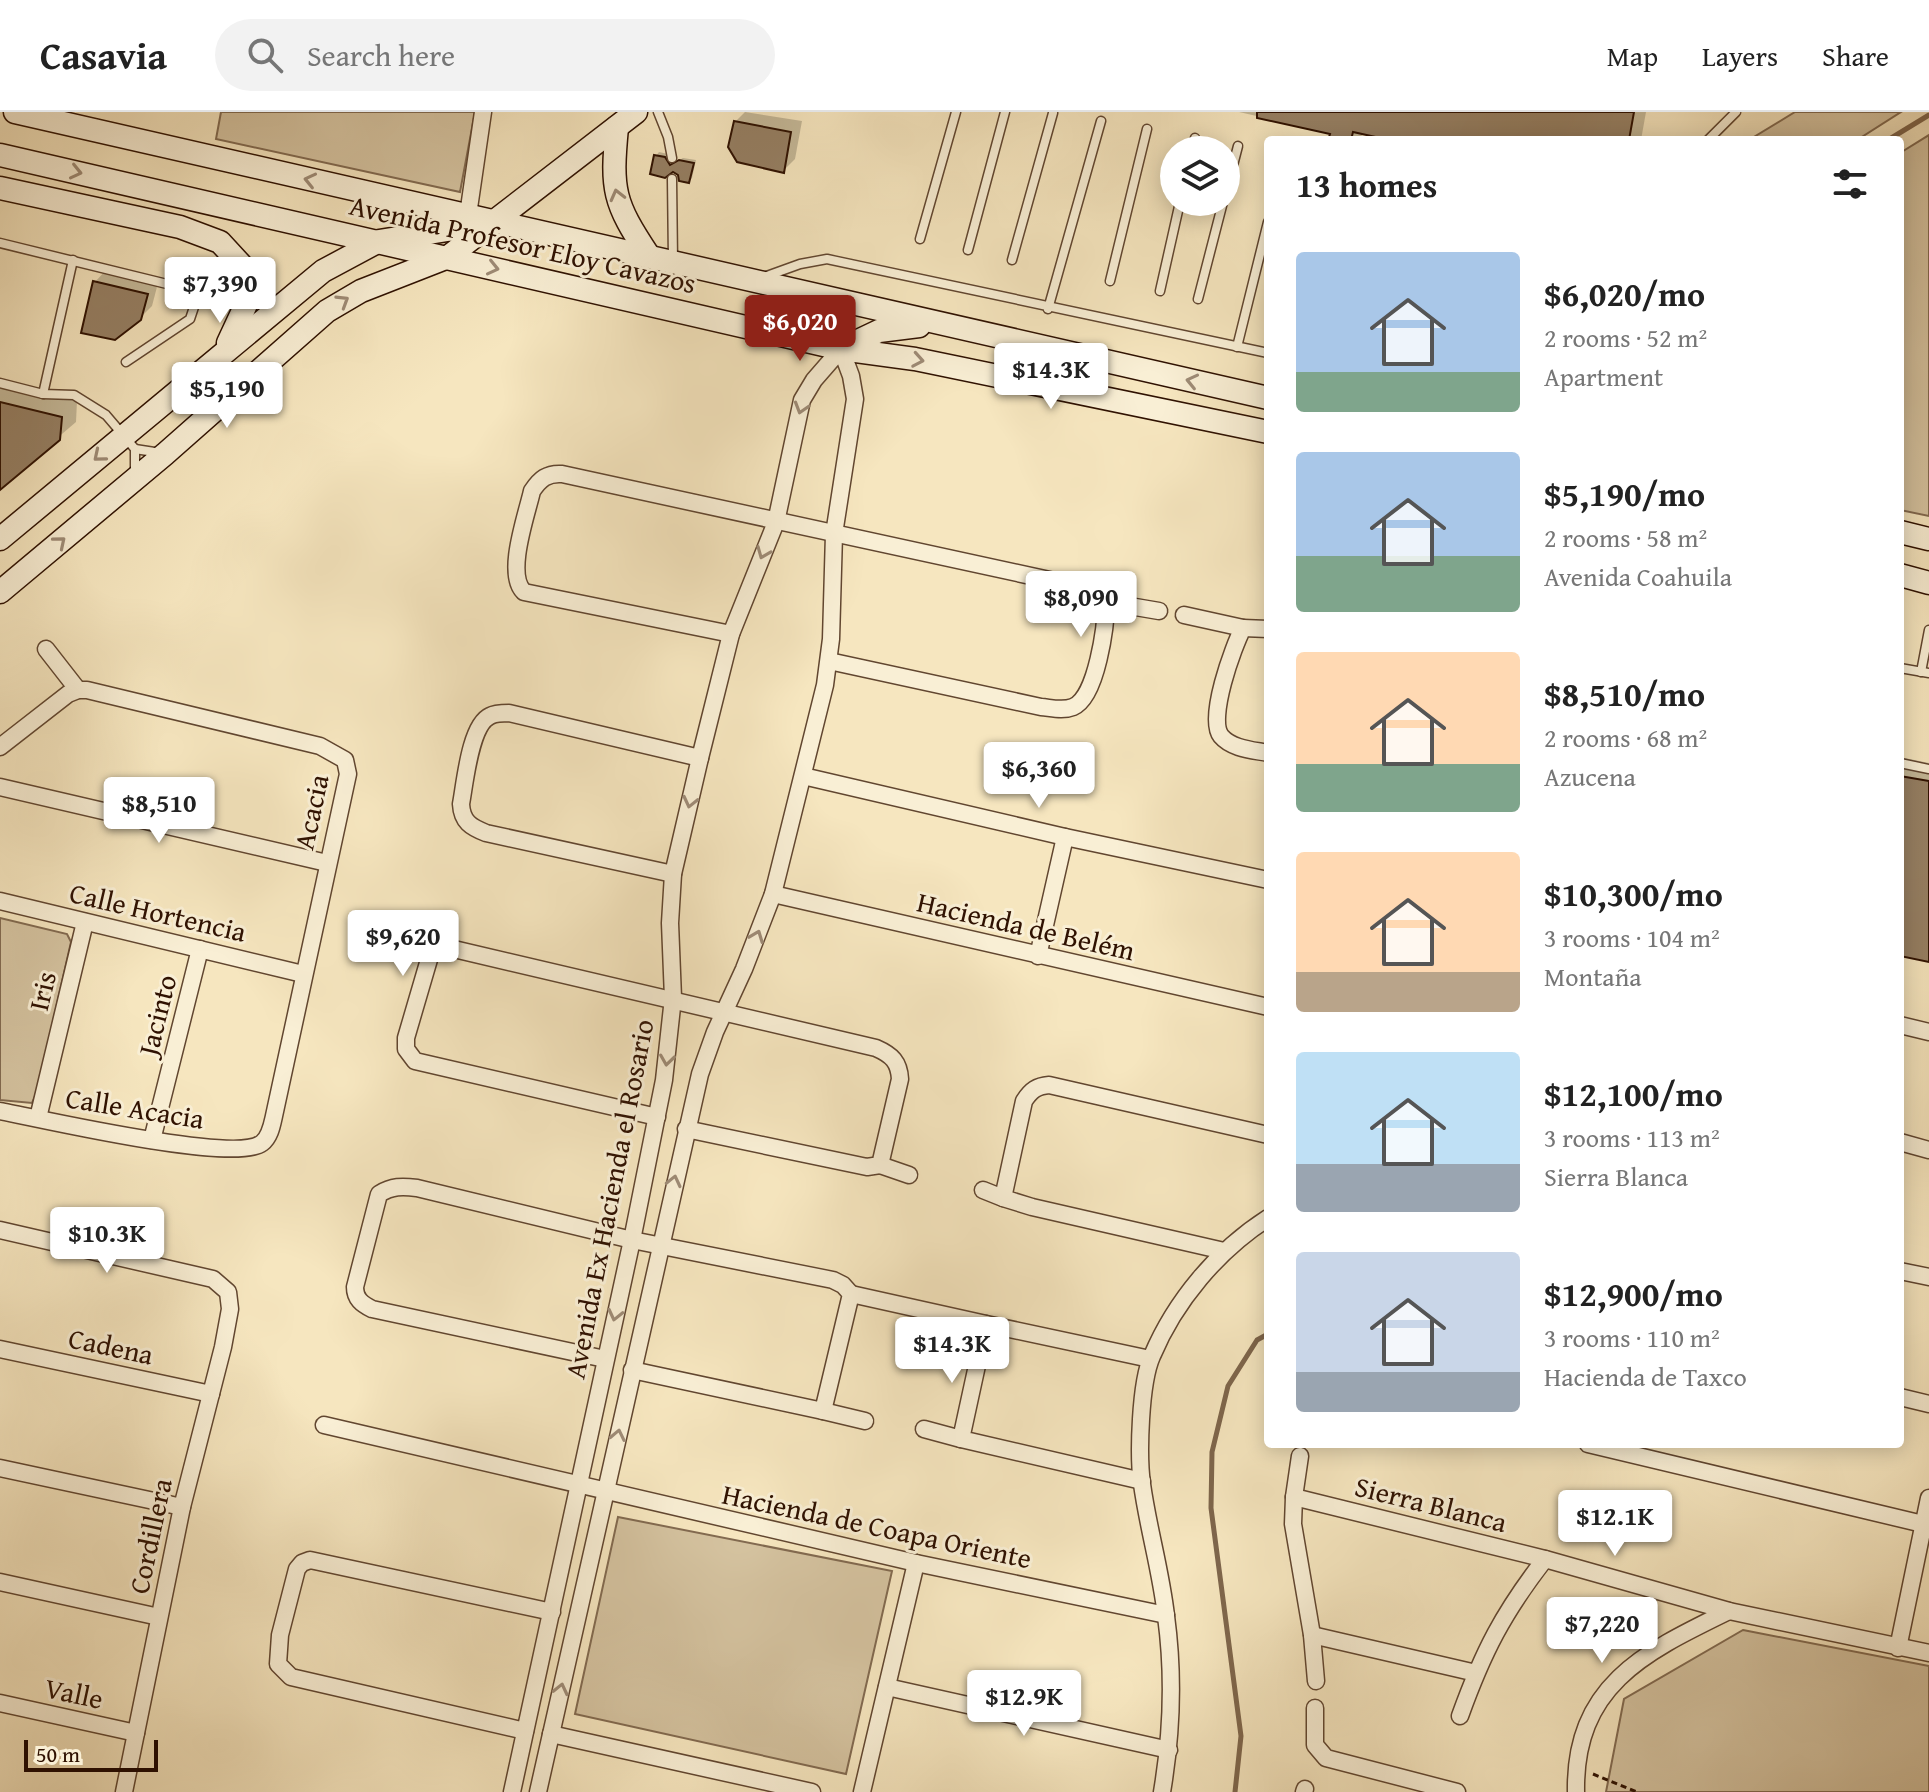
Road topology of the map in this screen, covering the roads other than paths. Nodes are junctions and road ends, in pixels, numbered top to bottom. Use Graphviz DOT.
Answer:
graph roads {
  1 [pos="15,112"];
  2 [pos="636,112"];
  3 [pos="658,112"];
  4 [pos="956,112"];
  5 [pos="1005,112"];
  6 [pos="1736,112"];
  7 [pos="484,113"];
  8 [pos="1053,113"];
  9 [pos="1101,121"];
  10 [pos="617,127"];
  11 [pos="1147,129"];
  12 [pos="1712,136"];
  13 [pos="0,155"];
  14 [pos="672,158"];
  15 [pos="672,179"];
  16 [pos="0,188"];
  17 [pos="212,203"];
  18 [pos="121,214"];
  19 [pos="468,215"];
  20 [pos="1177,216"];
  21 [pos="1219,216"];
  22 [pos="494,222"];
  23 [pos="1264,238"];
  24 [pos="920,239"];
  25 [pos="379,241"];
  26 [pos="0,243"];
  27 [pos="968,250"];
  28 [pos="649,256"];
  29 [pos="348,257"];
  30 [pos="448,257"];
  31 [pos="73,260"];
  32 [pos="1012,260"];
  33 [pos="673,262"];
  34 [pos="1110,281"];
  35 [pos="752,282"];
  36 [pos="377,284"];
  37 [pos="1160,291"];
  38 [pos="1198,299"];
  39 [pos="1048,309"];
  40 [pos="951,326"];
  41 [pos="1237,347"];
  42 [pos="841,349"];
  43 [pos="1264,352"];
  44 [pos="217,358"];
  45 [pos="126,362"];
  46 [pos="0,383"];
  47 [pos="236,391"];
  48 [pos="43,394"];
  49 [pos="1264,397"];
  50 [pos="1264,431"];
  51 [pos="130,442"];
  52 [pos="165,454"];
  53 [pos="135,479"];
  54 [pos="776,522"];
  55 [pos="1904,533"];
  56 [pos="834,534"];
  57 [pos="0,539"];
  58 [pos="1929,539"];
  59 [pos="1904,576"];
  60 [pos="1929,583"];
  61 [pos="0,592"];
  62 [pos="1106,602"];
  63 [pos="1159,611"];
  64 [pos="1184,615"];
  65 [pos="1243,628"];
  66 [pos="1264,629"];
  67 [pos="1929,630"];
  68 [pos="731,634"];
  69 [pos="46,649"];
  70 [pos="829,661"];
  71 [pos="1904,669"];
  72 [pos="1925,673"];
  73 [pos="78,690"];
  74 [pos="0,747"];
  75 [pos="1264,752"];
  76 [pos="700,758"];
  77 [pos="1904,764"];
  78 [pos="1929,769"];
  79 [pos="803,776"];
  80 [pos="0,787"];
  81 [pos="1065,837"];
  82 [pos="327,863"];
  83 [pos="673,874"];
  84 [pos="1264,879"];
  85 [pos="773,894"];
  86 [pos="0,901"];
  87 [pos="85,922"];
  88 [pos="200,949"];
  89 [pos="1038,956"];
  90 [pos="303,974"];
  91 [pos="673,998"];
  92 [pos="1264,1006"];
  93 [pos="725,1012"];
  94 [pos="1904,1026"];
  95 [pos="1929,1032"];
  96 [pos="0,1111"];
  97 [pos="657,1117"];
  98 [pos="38,1118"];
  99 [pos="686,1129"];
  100 [pos="1264,1134"];
  101 [pos="152,1140"];
  102 [pos="1904,1143"];
  103 [pos="261,1144"];
  104 [pos="1929,1150"];
  105 [pos="880,1165"];
  106 [pos="909,1175"];
  107 [pos="983,1190"];
  108 [pos="1003,1198"];
  109 [pos="1264,1221"];
  110 [pos="0,1230"];
  111 [pos="632,1240"];
  112 [pos="660,1245"];
  113 [pos="1224,1251"];
  114 [pos="1904,1272"];
  115 [pos="1929,1277"];
  116 [pos="851,1294"];
  117 [pos="986,1324"];
  118 [pos="0,1349"];
  119 [pos="605,1359"];
  120 [pos="1150,1359"];
  121 [pos="632,1370"];
  122 [pos="211,1394"];
  123 [pos="1904,1398"];
  124 [pos="1929,1404"];
  125 [pos="823,1411"];
  126 [pos="865,1421"];
  127 [pos="324,1425"];
  128 [pos="924,1429"];
  129 [pos="961,1439"];
  130 [pos="1621,1448"];
  131 [pos="1300,1456"];
  132 [pos="0,1468"];
  133 [pos="1142,1481"];
  134 [pos="578,1486"];
  135 [pos="606,1492"];
  136 [pos="1294,1497"];
  137 [pos="1929,1498"];
  138 [pos="182,1507"];
  139 [pos="1923,1524"];
  140 [pos="1545,1559"];
  141 [pos="916,1563"];
  142 [pos="0,1582"];
  143 [pos="1729,1611"];
  144 [pos="552,1612"];
  145 [pos="1166,1615"];
  146 [pos="159,1617"];
  147 [pos="1312,1635"];
  148 [pos="1898,1648"];
  149 [pos="1929,1653"];
  150 [pos="1476,1673"];
  151 [pos="1316,1681"];
  152 [pos="887,1687"];
  153 [pos="0,1703"];
  154 [pos="1315,1708"];
  155 [pos="1460,1716"];
  156 [pos="525,1731"];
  157 [pos="136,1733"];
  158 [pos="551,1734"];
  159 [pos="1169,1750"];
  160 [pos="1445,1791"];
  161 [pos="124,1792"];
  162 [pos="512,1792"];
  163 [pos="538,1792"];
  164 [pos="812,1792"];
  165 [pos="862,1792"];
  166 [pos="1162,1792"];
  167 [pos="1576,1792"];
  19 -- 1 [label="main road, Avenida Profesor Eloy Cavazos, one-way"];
  2 -- 10 [label="main road"];
  3 -- 14 [label="lane"];
  4 -- 24 [label="lane"];
  5 -- 27 [label="lane"];
  6 -- 12 [label="lane"];
  7 -- 19 [label="street"];
  8 -- 32 [label="lane"];
  9 -- 39 [label="lane"];
  10 -- 22 [label="main road"];
  28 -- 10 [label="main road, one-way"];
  11 -- 34 [label="lane"];
  13 -- 17 [label="main road, Avenida Profesor Eloy Cavazos, one-way"];
  15 -- 33 [label="lane"];
  16 -- 18 [label="main road"];
  17 -- 18 [label="main road"];
  17 -- 25 [label="main road, Avenida Profesor Eloy Cavazos"];
  18 -- 44 [label="main road"];
  19 -- 22 [label="main road, Avenida Profesor Eloy Cavazos"];
  20 -- 37 [label="lane"];
  21 -- 38 [label="lane"];
  22 -- 25 [label="main road"];
  22 -- 28 [label="main road, Avenida Profesor Eloy Cavazos"];
  22 -- 30 [label="main road"];
  23 -- 41 [label="lane"];
  25 -- 29 [label="main road"];
  25 -- 30 [label="main road, Avenida Profesor Eloy Cavazos"];
  26 -- 31 [label="lane"];
  28 -- 33 [label="main road, Avenida Profesor Eloy Cavazos"];
  29 -- 36 [label="main road"];
  29 -- 44 [label="main road"];
  30 -- 36 [label="main road"];
  30 -- 42 [label="main road, Avenida Profesor Eloy Cavazos, one-way"];
  31 -- 45 [label="lane"];
  31 -- 48 [label="lane"];
  33 -- 35 [label="main road, Avenida Profesor Eloy Cavazos"];
  35 -- 39 [label="lane"];
  35 -- 40 [label="main road, Avenida Profesor Eloy Cavazos"];
  35 -- 42 [label="main road"];
  47 -- 36 [label="main road, one-way"];
  39 -- 41 [label="lane"];
  40 -- 42 [label="main road"];
  49 -- 40 [label="main road, Avenida Profesor Eloy Cavazos, one-way"];
  41 -- 43 [label="lane"];
  42 -- 50 [label="main road, Avenida Profesor Eloy Cavazos, one-way"];
  42 -- 54 [label="street, Avenida Ex Hacienda el Rosario, one-way"];
  42 -- 56 [label="street, Avenida Ex Hacienda el Rosario"];
  44 -- 47 [label="main road"];
  44 -- 51 [label="main road"];
  46 -- 48 [label="lane"];
  47 -- 52 [label="main road"];
  48 -- 51 [label="lane"];
  51 -- 52 [label="lane"];
  51 -- 53 [label="lane"];
  51 -- 57 [label="main road, one-way"];
  52 -- 53 [label="main road"];
  61 -- 53 [label="main road, one-way"];
  54 -- 56 [label="street"];
  54 -- 68 [label="street, Avenida Ex Hacienda el Rosario, one-way"];
  54 -- 68 [label="street"];
  55 -- 58 [label="main road"];
  56 -- 62 [label="street"];
  56 -- 70 [label="street, Avenida Ex Hacienda el Rosario"];
  59 -- 60 [label="main road"];
  62 -- 63 [label="street"];
  62 -- 70 [label="street"];
  64 -- 65 [label="street"];
  65 -- 66 [label="street"];
  65 -- 75 [label="street"];
  67 -- 72 [label="lane"];
  68 -- 76 [label="street, Avenida Ex Hacienda el Rosario"];
  69 -- 73 [label="street"];
  70 -- 79 [label="street, Avenida Ex Hacienda el Rosario"];
  71 -- 72 [label="lane"];
  73 -- 74 [label="street"];
  73 -- 82 [label="street, Acacia"];
  76 -- 83 [label="street, Avenida Ex Hacienda el Rosario, one-way"];
  76 -- 83 [label="street"];
  77 -- 78 [label="lane"];
  79 -- 81 [label="street"];
  79 -- 85 [label="street, Avenida Ex Hacienda el Rosario"];
  80 -- 82 [label="street"];
  81 -- 84 [label="street"];
  81 -- 89 [label="street"];
  82 -- 90 [label="street, Acacia"];
  83 -- 91 [label="street, Avenida Ex Hacienda el Rosario"];
  85 -- 89 [label="street, Hacienda de Belém"];
  93 -- 85 [label="street, Avenida Ex Hacienda el Rosario, one-way"];
  86 -- 87 [label="street, Calle Hortencia"];
  87 -- 88 [label="street, Calle Hortencia"];
  87 -- 98 [label="street, Iris"];
  88 -- 90 [label="street, Calle Hortencia"];
  88 -- 101 [label="street, Jacinto"];
  89 -- 92 [label="street, Hacienda de Belém"];
  90 -- 103 [label="street, Acacia"];
  91 -- 93 [label="street"];
  91 -- 97 [label="street, Avenida Ex Hacienda el Rosario, one-way"];
  91 -- 97 [label="street"];
  93 -- 99 [label="street, Avenida Ex Hacienda el Rosario"];
  93 -- 105 [label="street"];
  94 -- 95 [label="street"];
  96 -- 98 [label="street, Calle Acacia"];
  97 -- 111 [label="street, Avenida Ex Hacienda el Rosario"];
  98 -- 101 [label="street, Calle Acacia"];
  99 -- 105 [label="street"];
  112 -- 99 [label="street, Avenida Ex Hacienda el Rosario, one-way"];
  100 -- 108 [label="street"];
  101 -- 103 [label="street, Calle Acacia"];
  102 -- 104 [label="street"];
  105 -- 106 [label="street"];
  107 -- 108 [label="street"];
  108 -- 113 [label="street"];
  109 -- 113 [label="street"];
  110 -- 122 [label="street, Cordillera"];
  111 -- 112 [label="street"];
  111 -- 119 [label="street, Avenida Ex Hacienda el Rosario, one-way"];
  111 -- 119 [label="street"];
  112 -- 116 [label="street"];
  112 -- 121 [label="street, Avenida Ex Hacienda el Rosario"];
  113 -- 120 [label="street"];
  114 -- 115 [label="street"];
  116 -- 117 [label="street"];
  116 -- 125 [label="street"];
  117 -- 120 [label="street"];
  117 -- 129 [label="street"];
  118 -- 122 [label="street, Cadena"];
  119 -- 134 [label="street, Avenida Ex Hacienda el Rosario"];
  120 -- 133 [label="street"];
  121 -- 125 [label="street"];
  135 -- 121 [label="street, Avenida Ex Hacienda el Rosario, one-way"];
  122 -- 138 [label="street, Cordillera"];
  123 -- 124 [label="street"];
  125 -- 126 [label="street"];
  127 -- 134 [label="street, Hacienda de Coapa Oriente"];
  128 -- 129 [label="street"];
  129 -- 133 [label="street"];
  130 -- 139 [label="street"];
  131 -- 136 [label="street"];
  132 -- 138 [label="street"];
  133 -- 145 [label="street"];
  134 -- 135 [label="street, Hacienda de Coapa Oriente"];
  134 -- 144 [label="street, Avenida Ex Hacienda el Rosario"];
  135 -- 141 [label="street, Hacienda de Coapa Oriente"];
  158 -- 135 [label="street, Avenida Ex Hacienda el Rosario, one-way"];
  136 -- 140 [label="street, Sierra Blanca"];
  136 -- 147 [label="street"];
  137 -- 139 [label="street"];
  138 -- 146 [label="street, Cordillera"];
  139 -- 148 [label="street"];
  140 -- 143 [label="street, Sierra Blanca"];
  140 -- 150 [label="street"];
  141 -- 145 [label="street, Hacienda de Coapa Oriente"];
  141 -- 152 [label="street"];
  142 -- 146 [label="street"];
  143 -- 148 [label="street, Sierra Blanca"];
  143 -- 167 [label="street"];
  144 -- 156 [label="street, Avenida Ex Hacienda el Rosario"];
  144 -- 156 [label="street"];
  145 -- 159 [label="street"];
  146 -- 157 [label="street, Cordillera"];
  147 -- 150 [label="street"];
  147 -- 151 [label="street"];
  148 -- 149 [label="street, Sierra Blanca"];
  150 -- 155 [label="street"];
  152 -- 159 [label="street"];
  152 -- 165 [label="street"];
  153 -- 157 [label="street, Valle"];
  154 -- 160 [label="street"];
  156 -- 162 [label="street, Avenida Ex Hacienda el Rosario"];
  157 -- 161 [label="street, Cordillera"];
  158 -- 163 [label="street, Avenida Ex Hacienda el Rosario"];
  158 -- 164 [label="street"];
  159 -- 166 [label="street"];
}
